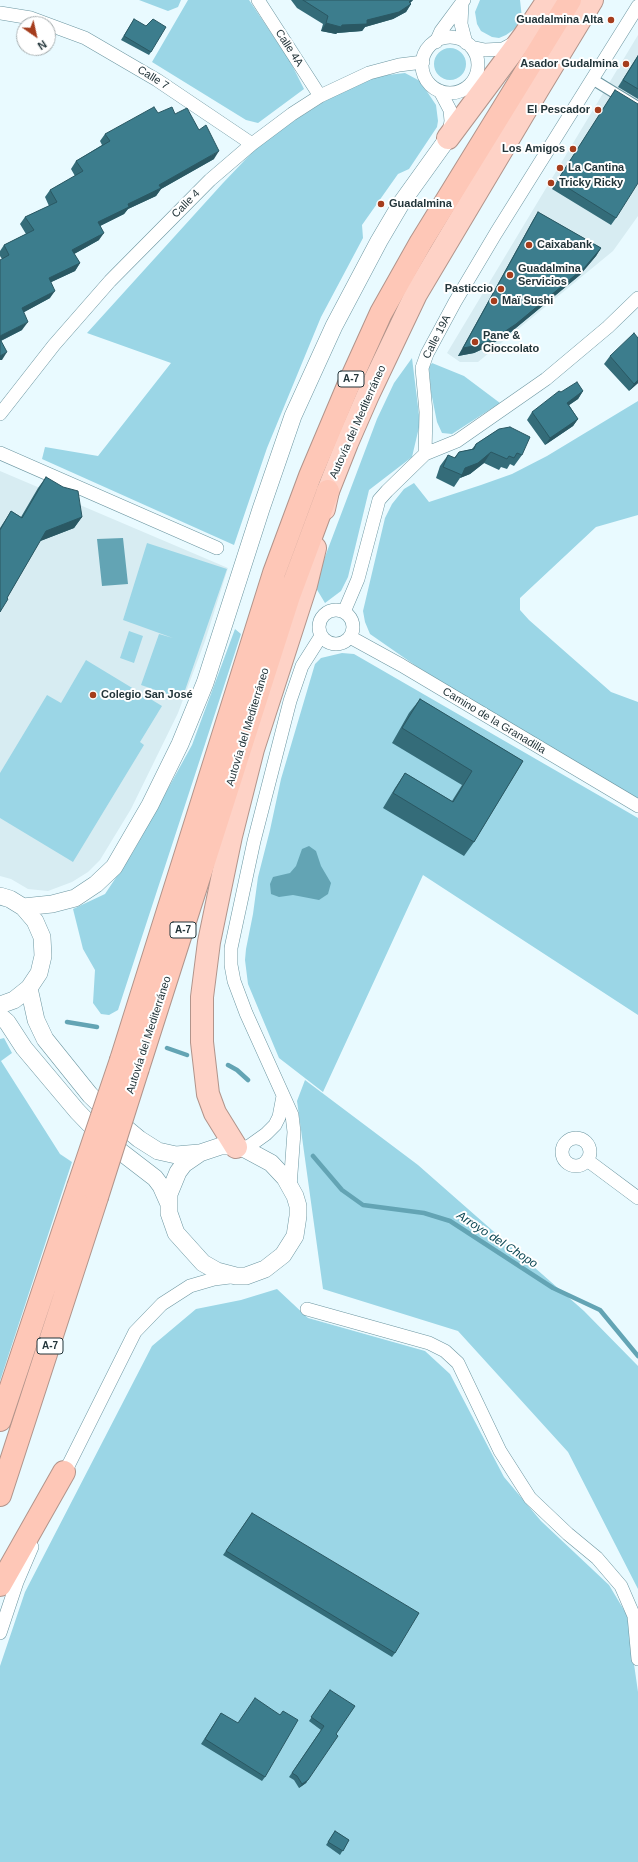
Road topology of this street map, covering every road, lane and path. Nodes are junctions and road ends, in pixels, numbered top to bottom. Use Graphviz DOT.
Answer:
graph roads {
  1 [pos="258,0"];
  2 [pos="548,0"];
  3 [pos="570,0"];
  4 [pos="592,0"];
  5 [pos="463,1"];
  6 [pos="638,6"];
  7 [pos="0,13"];
  8 [pos="524,36"];
  9 [pos="436,42"];
  10 [pos="469,45"];
  11 [pos="423,62"];
  12 [pos="592,79"];
  13 [pos="440,91"];
  14 [pos="320,96"];
  15 [pos="638,108"];
  16 [pos="448,138"];
  17 [pos="252,144"];
  18 [pos="638,298"];
  19 [pos="0,414"];
  20 [pos="0,453"];
  21 [pos="424,454"];
  22 [pos="328,491"];
  23 [pos="217,548"];
  24 [pos="344,612"];
  25 [pos="321,636"];
  26 [pos="350,637"];
  27 [pos="638,806"];
  28 [pos="0,896"];
  29 [pos="23,907"];
  30 [pos="29,988"];
  31 [pos="0,1005"];
  32 [pos="0,1016"];
  33 [pos="130,1064"];
  34 [pos="283,1096"];
  35 [pos="241,1148"];
  36 [pos="200,1153"];
  37 [pos="587,1160"];
  38 [pos="290,1187"];
  39 [pos="88,1192"];
  40 [pos="638,1198"];
  41 [pos="168,1204"];
  42 [pos="236,1276"];
  43 [pos="307,1309"];
  44 [pos="0,1420"];
  45 [pos="64,1472"];
  46 [pos="0,1495"];
  47 [pos="0,1585"];
  48 [pos="0,1633"];
  49 [pos="638,1659"];
  1 -- 14 [label="street, Calle 4A"];
  2 -- 8 [label="highway"];
  3 -- 33 [label="highway, Autovía del Mediterráneo / A-7"];
  4 -- 22 [label="highway, Autovía del Mediterráneo / A-7"];
  5 -- 9 [label="street"];
  5 -- 10 [label="street"];
  6 -- 12 [label="street, Calle 19A"];
  7 -- 17 [label="street, Calle 7"];
  8 -- 10 [label="street"];
  8 -- 16 [label="highway"];
  9 -- 10 [label="street"];
  9 -- 11 [label="street"];
  10 -- 13 [label="street"];
  11 -- 13 [label="street"];
  11 -- 14 [label="street, Calle 4"];
  12 -- 15 [label="street"];
  12 -- 21 [label="street, Calle 19A"];
  13 -- 16 [label="street"];
  14 -- 17 [label="street, Calle 4"];
  16 -- 29 [label="street"];
  17 -- 19 [label="street, Calle 4"];
  18 -- 21 [label="street"];
  20 -- 23 [label="street"];
  21 -- 24 [label="street"];
  22 -- 33 [label="highway, Autovía del Mediterráneo / A-7"];
  22 -- 35 [label="highway"];
  24 -- 25 [label="street"];
  24 -- 26 [label="street"];
  25 -- 26 [label="street"];
  25 -- 34 [label="street"];
  26 -- 27 [label="street, Camino de la Granadilla"];
  28 -- 29 [label="street"];
  29 -- 30 [label="street"];
  30 -- 31 [label="street"];
  30 -- 36 [label="street"];
  32 -- 41 [label="street"];
  33 -- 39 [label="highway, Autovía del Mediterráneo / A-7, bridge"];
  34 -- 35 [label="street"];
  34 -- 38 [label="street"];
  35 -- 36 [label="street"];
  35 -- 38 [label="street"];
  36 -- 41 [label="street"];
  37 -- 40 [label="street"];
  38 -- 42 [label="street"];
  39 -- 44 [label="highway, Autovía del Mediterráneo / A-7"];
  39 -- 46 [label="highway, Autovía del Mediterráneo / A-7"];
  41 -- 42 [label="street"];
  42 -- 45 [label="street"];
  43 -- 49 [label="street"];
  45 -- 47 [label="highway"];
  45 -- 48 [label="street"];
}
